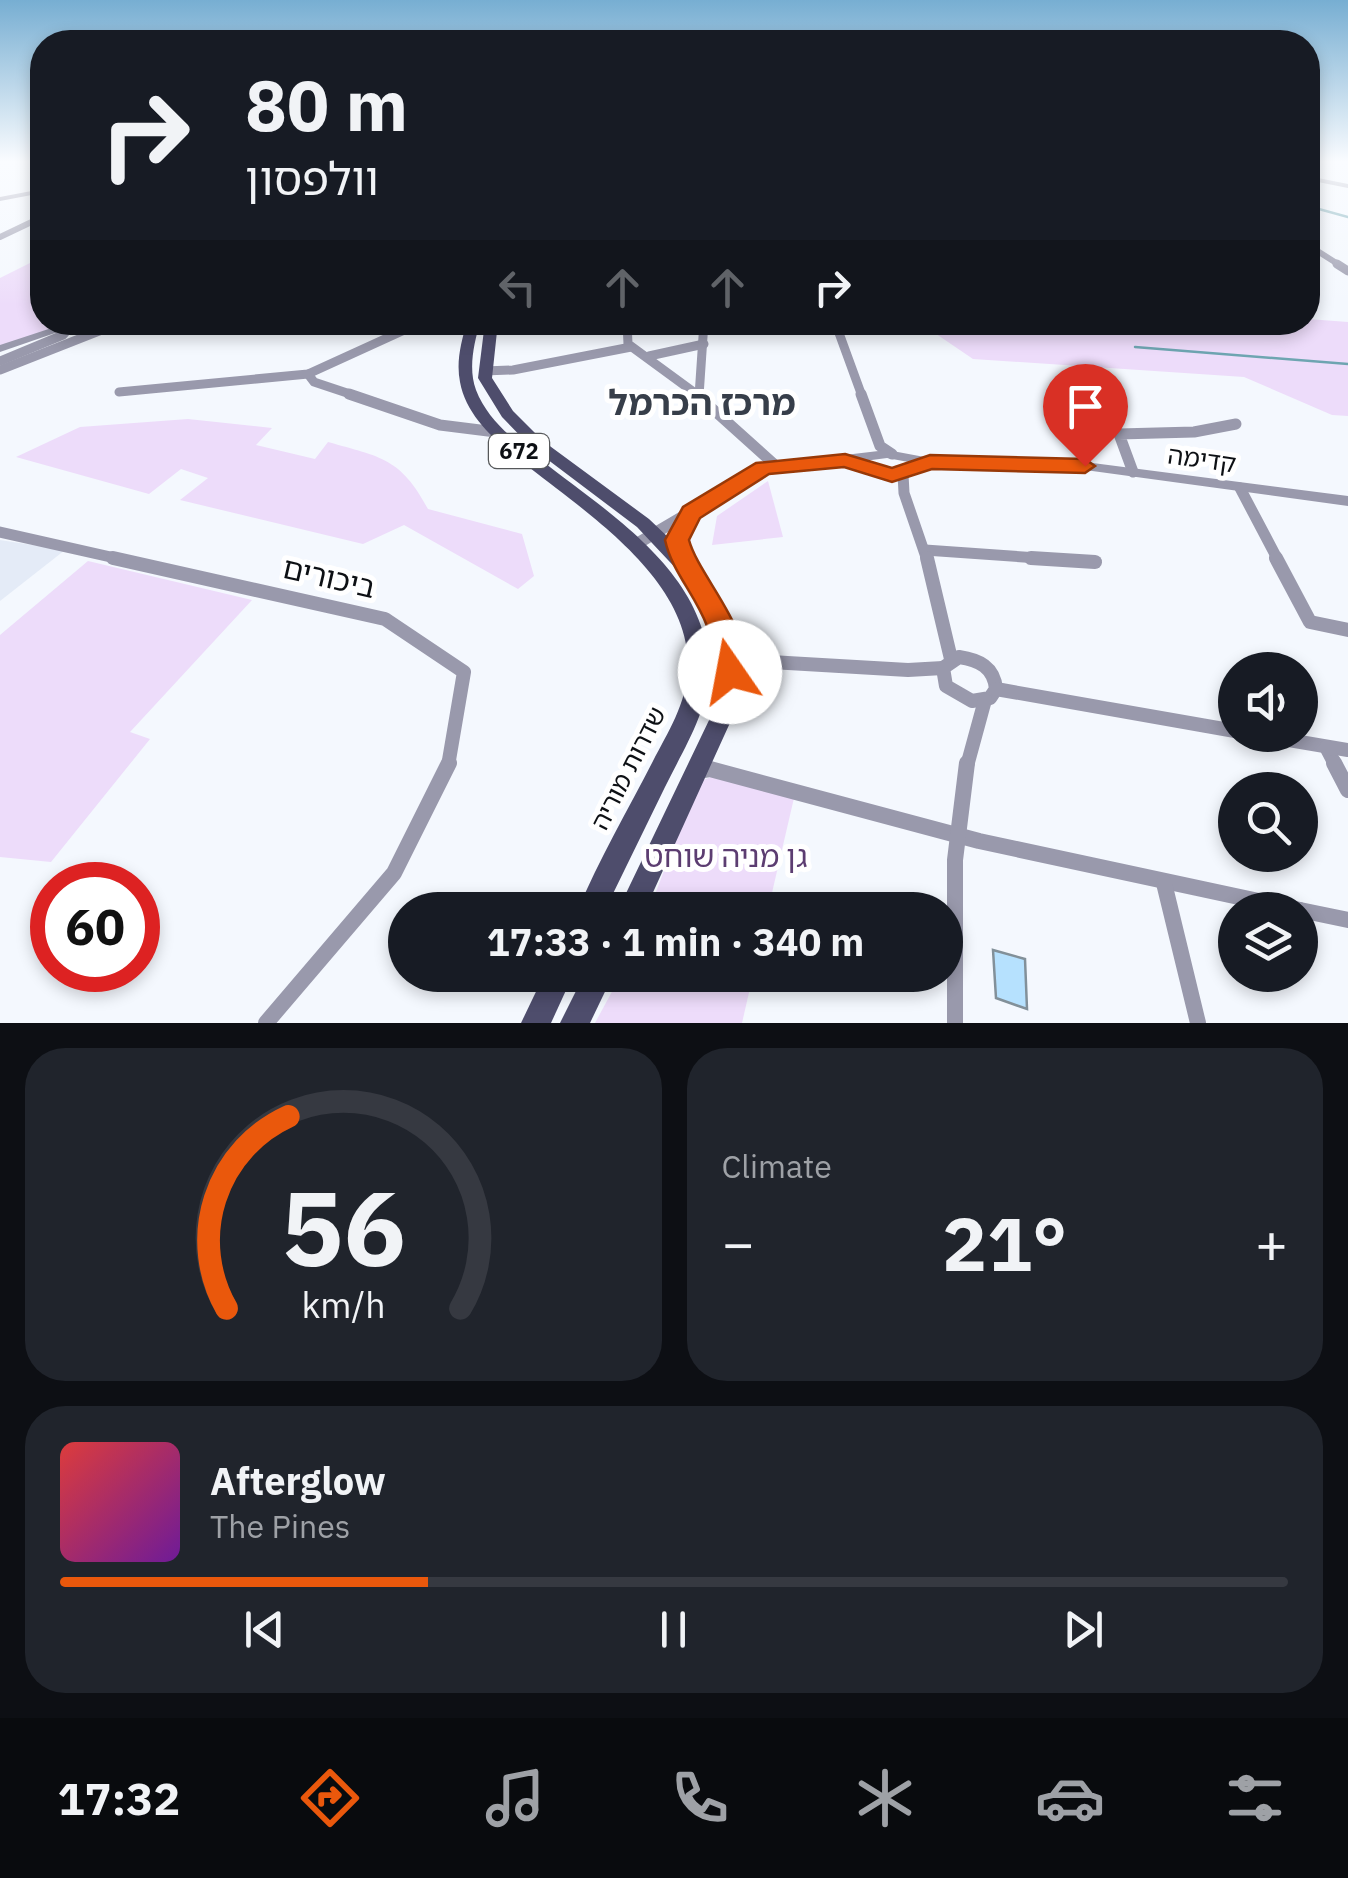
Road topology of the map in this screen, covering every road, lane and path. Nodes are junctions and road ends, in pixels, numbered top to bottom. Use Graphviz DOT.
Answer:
graph roads {
  1 [pos="30,223"];
  2 [pos="0,237"];
  3 [pos="1320,252"];
  4 [pos="1348,271"];
  5 [pos="43,335"];
  6 [pos="63,335"];
  7 [pos="89,335"];
  8 [pos="394,335"];
  9 [pos="471,335"];
  10 [pos="490,335"];
  11 [pos="625,335"];
  12 [pos="704,335"];
  13 [pos="839,335"];
  14 [pos="704,344"];
  15 [pos="632,347"];
  16 [pos="0,349"];
  17 [pos="649,356"];
  18 [pos="0,362"];
  19 [pos="0,370"];
  20 [pos="484,371"];
  21 [pos="308,374"];
  22 [pos="119,392"];
  23 [pos="699,396"];
  24 [pos="1236,424"];
  25 [pos="496,432"];
  26 [pos="775,464"];
  27 [pos="893,464"];
  28 [pos="1134,472"];
  29 [pos="1240,488"];
  30 [pos="1348,500"];
  31 [pos="691,512"];
  32 [pos="0,532"];
  33 [pos="644,539"];
  34 [pos="926,550"];
  35 [pos="1094,562"];
  36 [pos="682,563"];
  37 [pos="946,626"];
  38 [pos="1348,630"];
  39 [pos="730,651"];
  40 [pos="974,660"];
  41 [pos="947,664"];
  42 [pos="990,695"];
  43 [pos="962,699"];
  44 [pos="1218,729"];
  45 [pos="973,734"];
  46 [pos="1318,745"];
  47 [pos="1326,746"];
  48 [pos="1348,750"];
  49 [pos="697,771"];
  50 [pos="1348,790"];
  51 [pos="958,836"];
  52 [pos="1164,882"];
  53 [pos="600,892"];
  54 [pos="639,892"];
  55 [pos="1218,893"];
  56 [pos="1318,914"];
  57 [pos="1348,920"];
  58 [pos="552,992"];
  59 [pos="590,992"];
  60 [pos="266,1023"];
  61 [pos="536,1023"];
  62 [pos="575,1023"];
  63 [pos="955,1023"];
  64 [pos="1198,1023"];
  1 -- 2 [label="street"];
  3 -- 4 [label="street"];
  5 -- 16 [label="street"];
  6 -- 18 [label="street"];
  7 -- 19 [label="street"];
  8 -- 21 [label="street"];
  9 -- 25 [label="main road, שדרות מוריה / 672"];
  10 -- 20 [label="main road"];
  11 -- 15 [label="street"];
  12 -- 14 [label="street"];
  13 -- 27 [label="street"];
  14 -- 17 [label="street"];
  14 -- 23 [label="street"];
  15 -- 17 [label="street"];
  15 -- 20 [label="street"];
  17 -- 23 [label="street"];
  20 -- 33 [label="main road, שדרות מוריה / 672"];
  21 -- 22 [label="street"];
  21 -- 25 [label="street"];
  23 -- 26 [label="street"];
  24 -- 28 [label="street"];
  25 -- 33 [label="main road, שדרות מוריה / 672"];
  26 -- 27 [label="street"];
  26 -- 31 [label="street"];
  27 -- 28 [label="street, קדימה"];
  27 -- 34 [label="street"];
  28 -- 29 [label="street, קדימה"];
  29 -- 30 [label="street, קדימה"];
  29 -- 38 [label="street"];
  31 -- 33 [label="street"];
  31 -- 36 [label="main road"];
  32 -- 60 [label="street, ביכורים"];
  33 -- 36 [label="main road, שדרות מוריה / 672"];
  33 -- 53 [label="main road, שדרות מוריה / 672"];
  34 -- 35 [label="street"];
  34 -- 37 [label="street"];
  36 -- 39 [label="main road, שדרות מוריה / 672"];
  37 -- 40 [label="street"];
  37 -- 41 [label="street"];
  39 -- 41 [label="street"];
  39 -- 49 [label="main road, שדרות מוריה / 672"];
  40 -- 41 [label="street"];
  40 -- 42 [label="street"];
  41 -- 43 [label="street"];
  42 -- 43 [label="street"];
  42 -- 44 [label="street"];
  42 -- 45 [label="street"];
  43 -- 45 [label="street"];
  45 -- 51 [label="street"];
  46 -- 47 [label="street"];
  47 -- 48 [label="street"];
  47 -- 50 [label="street"];
  49 -- 51 [label="street"];
  49 -- 54 [label="main road, שדרות מוריה / 672"];
  51 -- 52 [label="street"];
  51 -- 63 [label="street"];
  52 -- 55 [label="street"];
  52 -- 64 [label="street"];
  56 -- 57 [label="street"];
  58 -- 61 [label="main road"];
  59 -- 62 [label="main road"];
}
